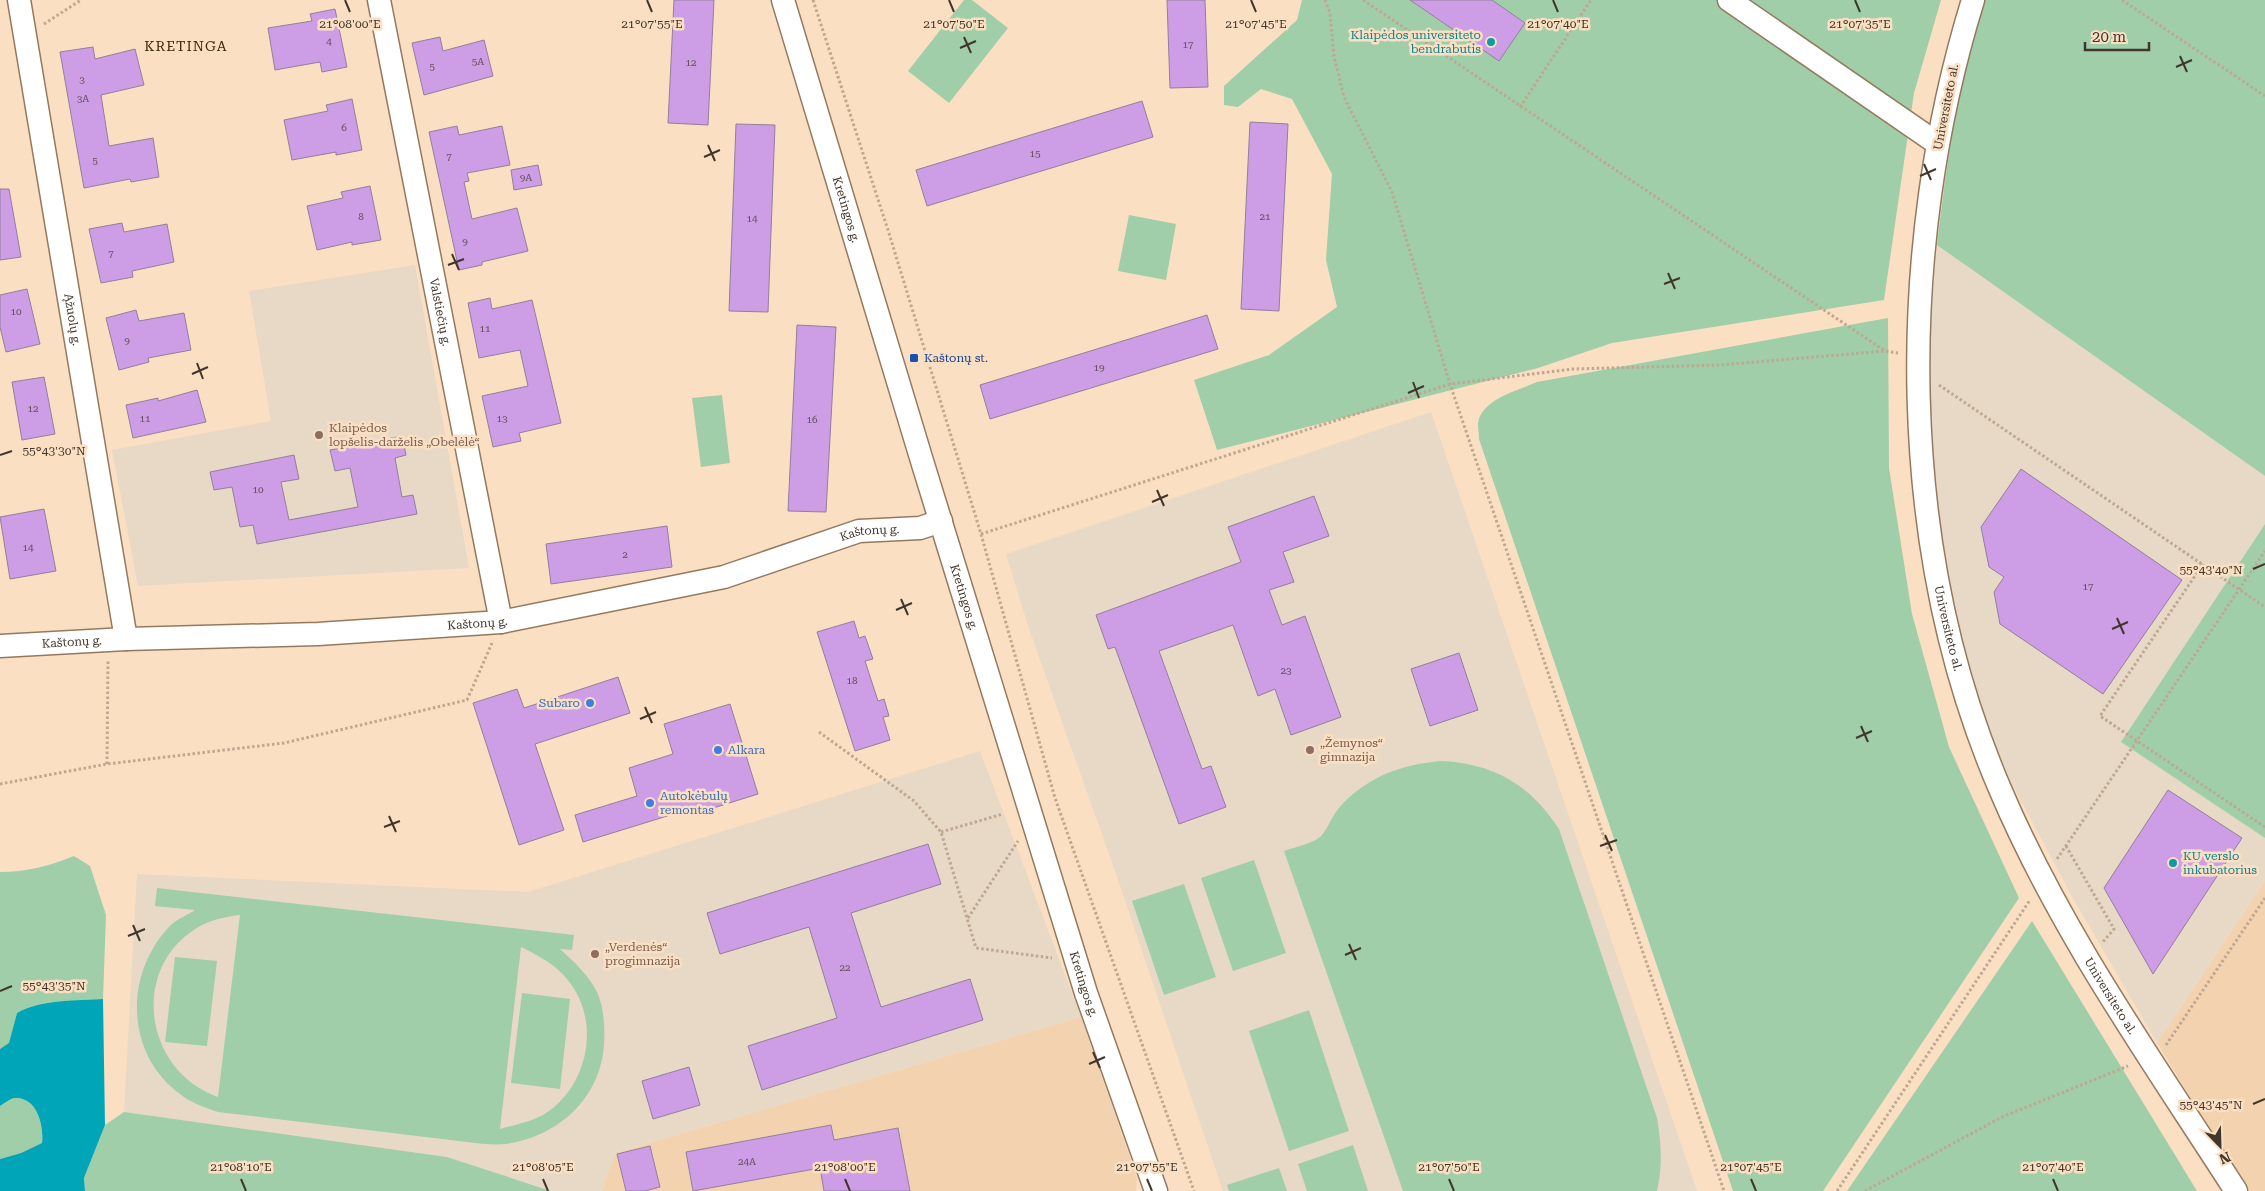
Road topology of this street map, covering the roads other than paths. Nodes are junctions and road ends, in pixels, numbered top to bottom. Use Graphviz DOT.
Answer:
graph roads {
  1 [pos="19,0"];
  2 [pos="379,0"];
  3 [pos="784,0"];
  4 [pos="1729,0"];
  5 [pos="1973,0"];
  6 [pos="1938,144"];
  7 [pos="941,521"];
  8 [pos="501,622"];
  9 [pos="117,639"];
  10 [pos="0,646"];
  11 [pos="1156,1191"];
  12 [pos="2236,1191"];
  1 -- 9 [label="street, Ąžuolų g."];
  2 -- 8 [label="street, Valstiečių g."];
  3 -- 7 [label="street, Kretingos g."];
  4 -- 6 [label="street"];
  5 -- 6 [label="street, Universiteto al."];
  6 -- 12 [label="street, Universiteto al."];
  7 -- 8 [label="street, Kaštonų g."];
  7 -- 11 [label="street, Kretingos g."];
  8 -- 9 [label="street, Kaštonų g."];
  9 -- 10 [label="street, Kaštonų g."];
}
